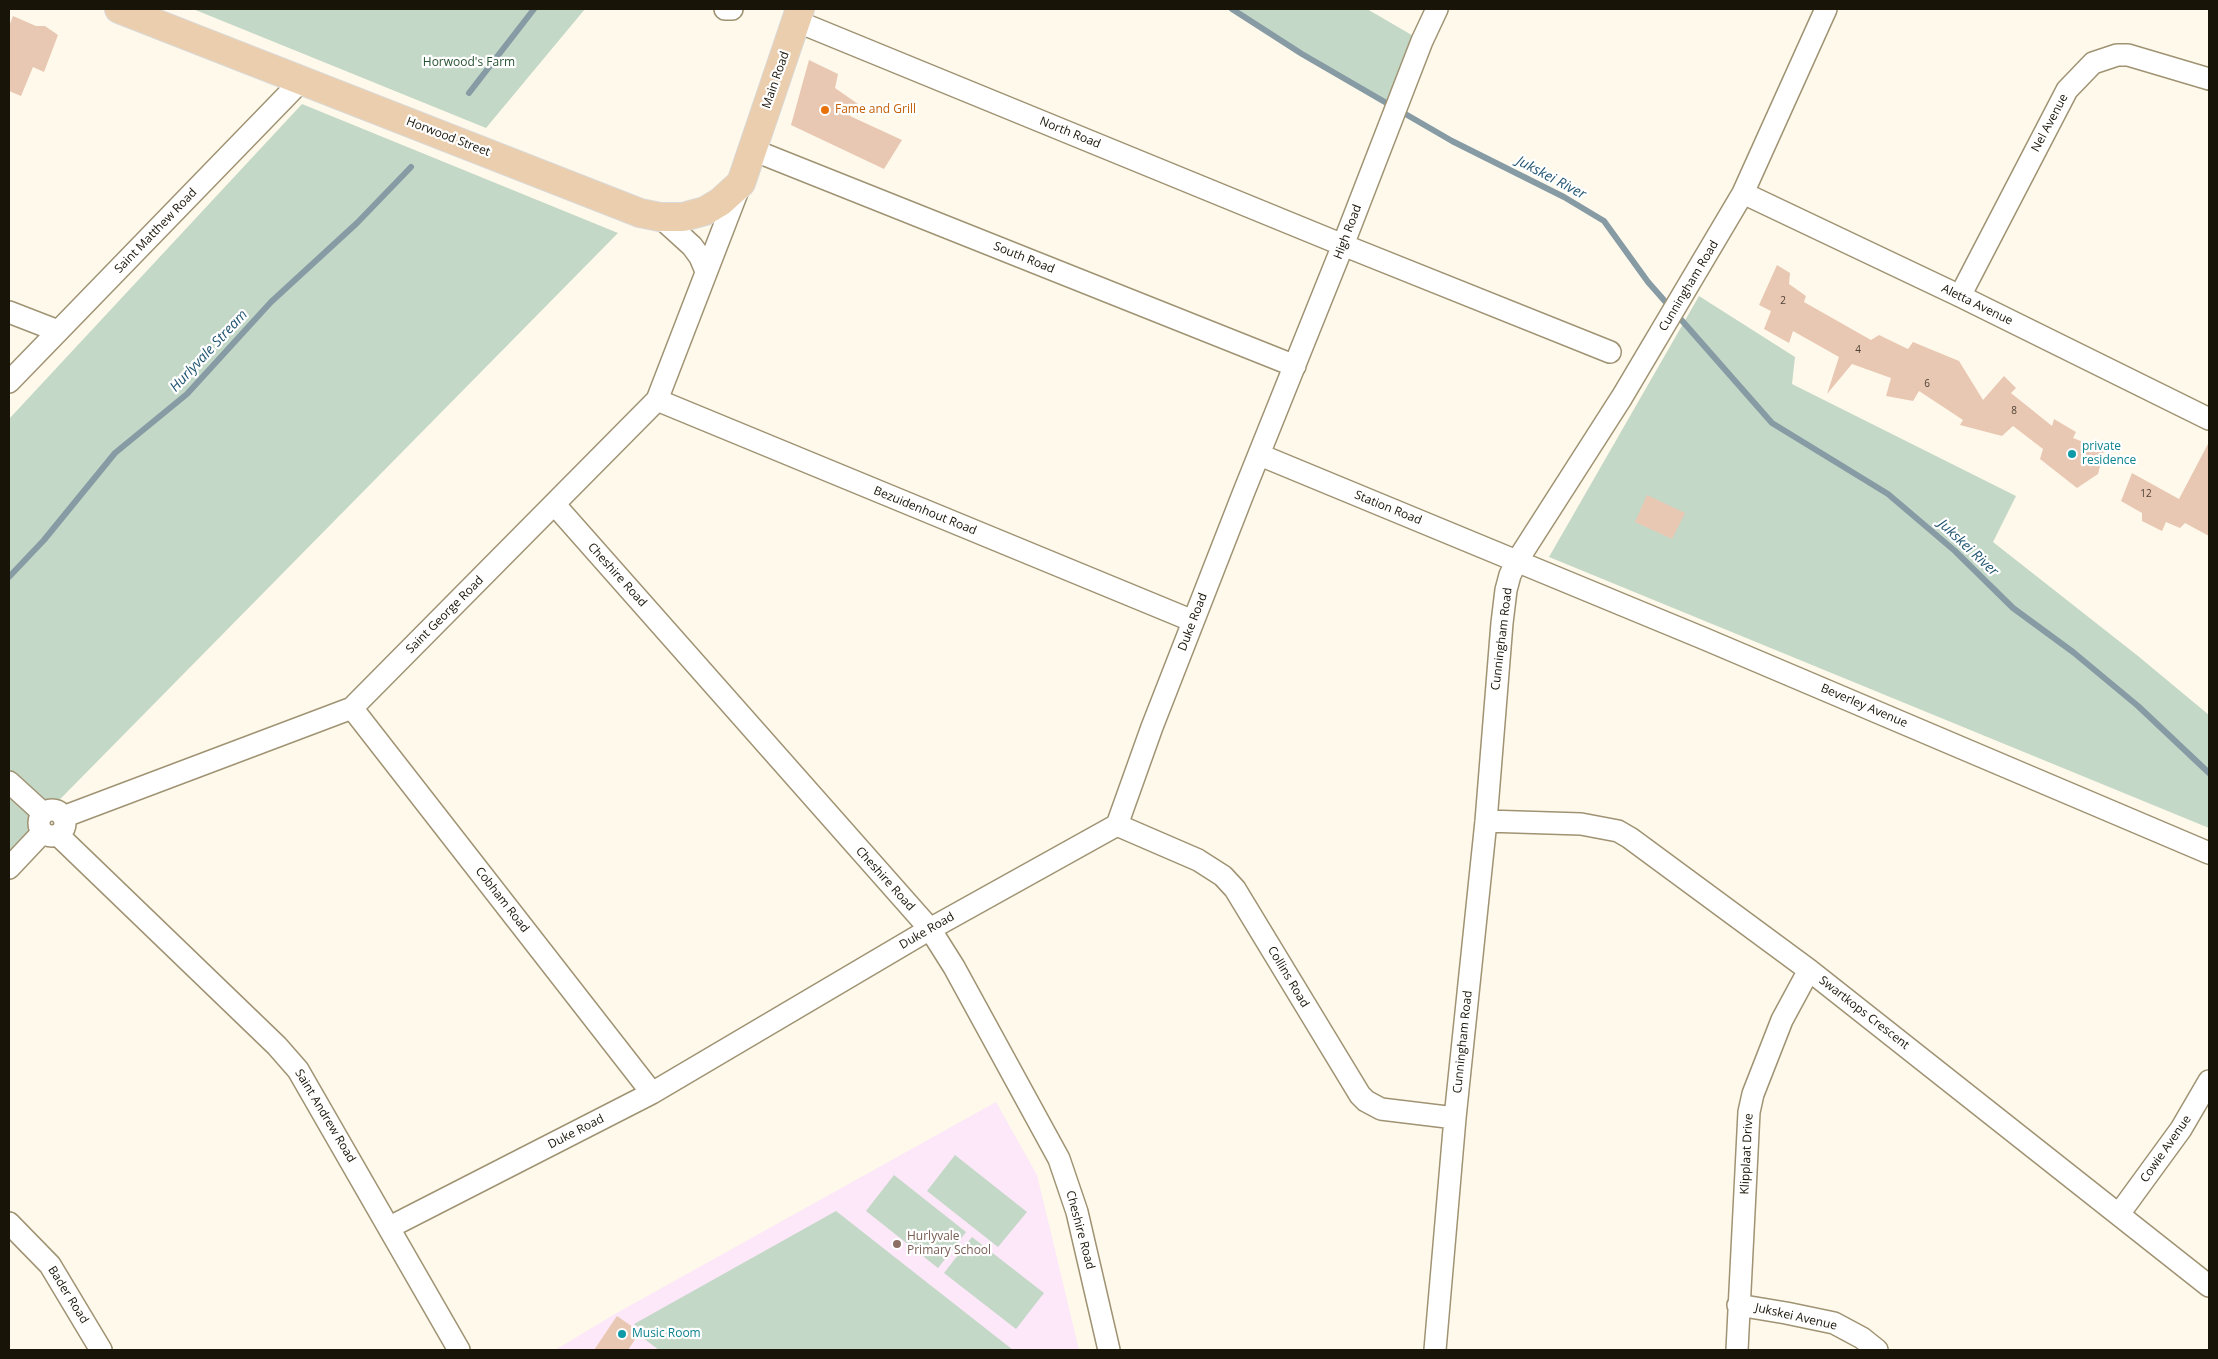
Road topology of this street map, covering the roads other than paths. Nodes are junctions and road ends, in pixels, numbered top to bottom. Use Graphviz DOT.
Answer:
graph roads {
  1 [pos="119,9"];
  2 [pos="725,9"];
  3 [pos="732,9"];
  4 [pos="1437,9"];
  5 [pos="1826,9"];
  6 [pos="798,15"];
  7 [pos="2209,79"];
  8 [pos="302,80"];
  9 [pos="753,150"];
  10 [pos="741,183"];
  11 [pos="1743,193"];
  12 [pos="660,217"];
  13 [pos="1343,245"];
  14 [pos="706,271"];
  15 [pos="1960,296"];
  16 [pos="9,312"];
  17 [pos="58,331"];
  18 [pos="1610,352"];
  19 [pos="1295,366"];
  20 [pos="9,382"];
  21 [pos="657,400"];
  22 [pos="2209,419"];
  23 [pos="1260,456"];
  24 [pos="555,505"];
  25 [pos="1517,561"];
  26 [pos="1194,622"];
  27 [pos="352,708"];
  28 [pos="9,782"];
  29 [pos="1486,821"];
  30 [pos="52,824"];
  31 [pos="1117,825"];
  32 [pos="2209,853"];
  33 [pos="9,868"];
  34 [pos="930,929"];
  35 [pos="1810,970"];
  36 [pos="2209,1081"];
  37 [pos="652,1093"];
  38 [pos="1455,1118"];
  39 [pos="2119,1214"];
  40 [pos="9,1223"];
  41 [pos="390,1227"];
  42 [pos="2209,1286"];
  43 [pos="1738,1305"];
  44 [pos="101,1350"];
  45 [pos="459,1350"];
  46 [pos="1108,1350"];
  47 [pos="1435,1350"];
  48 [pos="1737,1350"];
  49 [pos="1877,1350"];
  1 -- 8 [label="main road, Horwood Street"];
  2 -- 3 [label="street"];
  4 -- 13 [label="street, High Road"];
  5 -- 11 [label="street, Cunningham Road"];
  6 -- 9 [label="main road, Main Road"];
  6 -- 13 [label="street, North Road"];
  7 -- 15 [label="street, Nel Avenue"];
  8 -- 12 [label="main road, Horwood Street"];
  8 -- 17 [label="street, Saint Matthew Road"];
  9 -- 10 [label="main road, Horwood Street"];
  9 -- 19 [label="street, South Road"];
  10 -- 12 [label="main road, Horwood Street"];
  10 -- 14 [label="street, Saint George Road"];
  11 -- 15 [label="street, Aletta Avenue"];
  11 -- 25 [label="street, Cunningham Road"];
  12 -- 14 [label="street"];
  13 -- 18 [label="street, North Road"];
  13 -- 19 [label="street, High Road"];
  14 -- 21 [label="street, Saint George Road"];
  15 -- 22 [label="street, Aletta Avenue"];
  16 -- 17 [label="street"];
  17 -- 20 [label="street, Saint Matthew Road"];
  19 -- 23 [label="street, High Road"];
  21 -- 24 [label="street, Saint George Road"];
  21 -- 26 [label="street, Bezuidenhout Road"];
  23 -- 25 [label="street, Station Road"];
  23 -- 26 [label="street, Duke Road"];
  24 -- 27 [label="street, Saint George Road"];
  24 -- 34 [label="street, Cheshire Road"];
  25 -- 29 [label="street, Cunningham Road"];
  25 -- 32 [label="street, Beverley Avenue"];
  26 -- 31 [label="street, Duke Road"];
  27 -- 30 [label="street, Saint George Road"];
  27 -- 37 [label="street, Cobham Road"];
  28 -- 30 [label="street, Saint Andrew Road"];
  29 -- 35 [label="street, Swartkops Crescent"];
  29 -- 38 [label="street, Cunningham Road"];
  30 -- 33 [label="street"];
  30 -- 41 [label="street, Saint Andrew Road"];
  31 -- 34 [label="street, Duke Road"];
  31 -- 38 [label="street, Collins Road"];
  34 -- 37 [label="street, Duke Road"];
  34 -- 46 [label="street, Cheshire Road"];
  35 -- 39 [label="street, Swartkops Crescent"];
  35 -- 43 [label="street, Klipplaat Drive"];
  36 -- 39 [label="street, Cowie Avenue"];
  37 -- 41 [label="street, Duke Road"];
  38 -- 47 [label="street, Cunningham Road"];
  39 -- 42 [label="street, Swartkops Crescent"];
  40 -- 44 [label="street, Bader Road"];
  41 -- 45 [label="street, Saint Andrew Road"];
  43 -- 48 [label="street, Klipplaat Drive"];
  43 -- 49 [label="street, Jukskei Avenue"];
}
